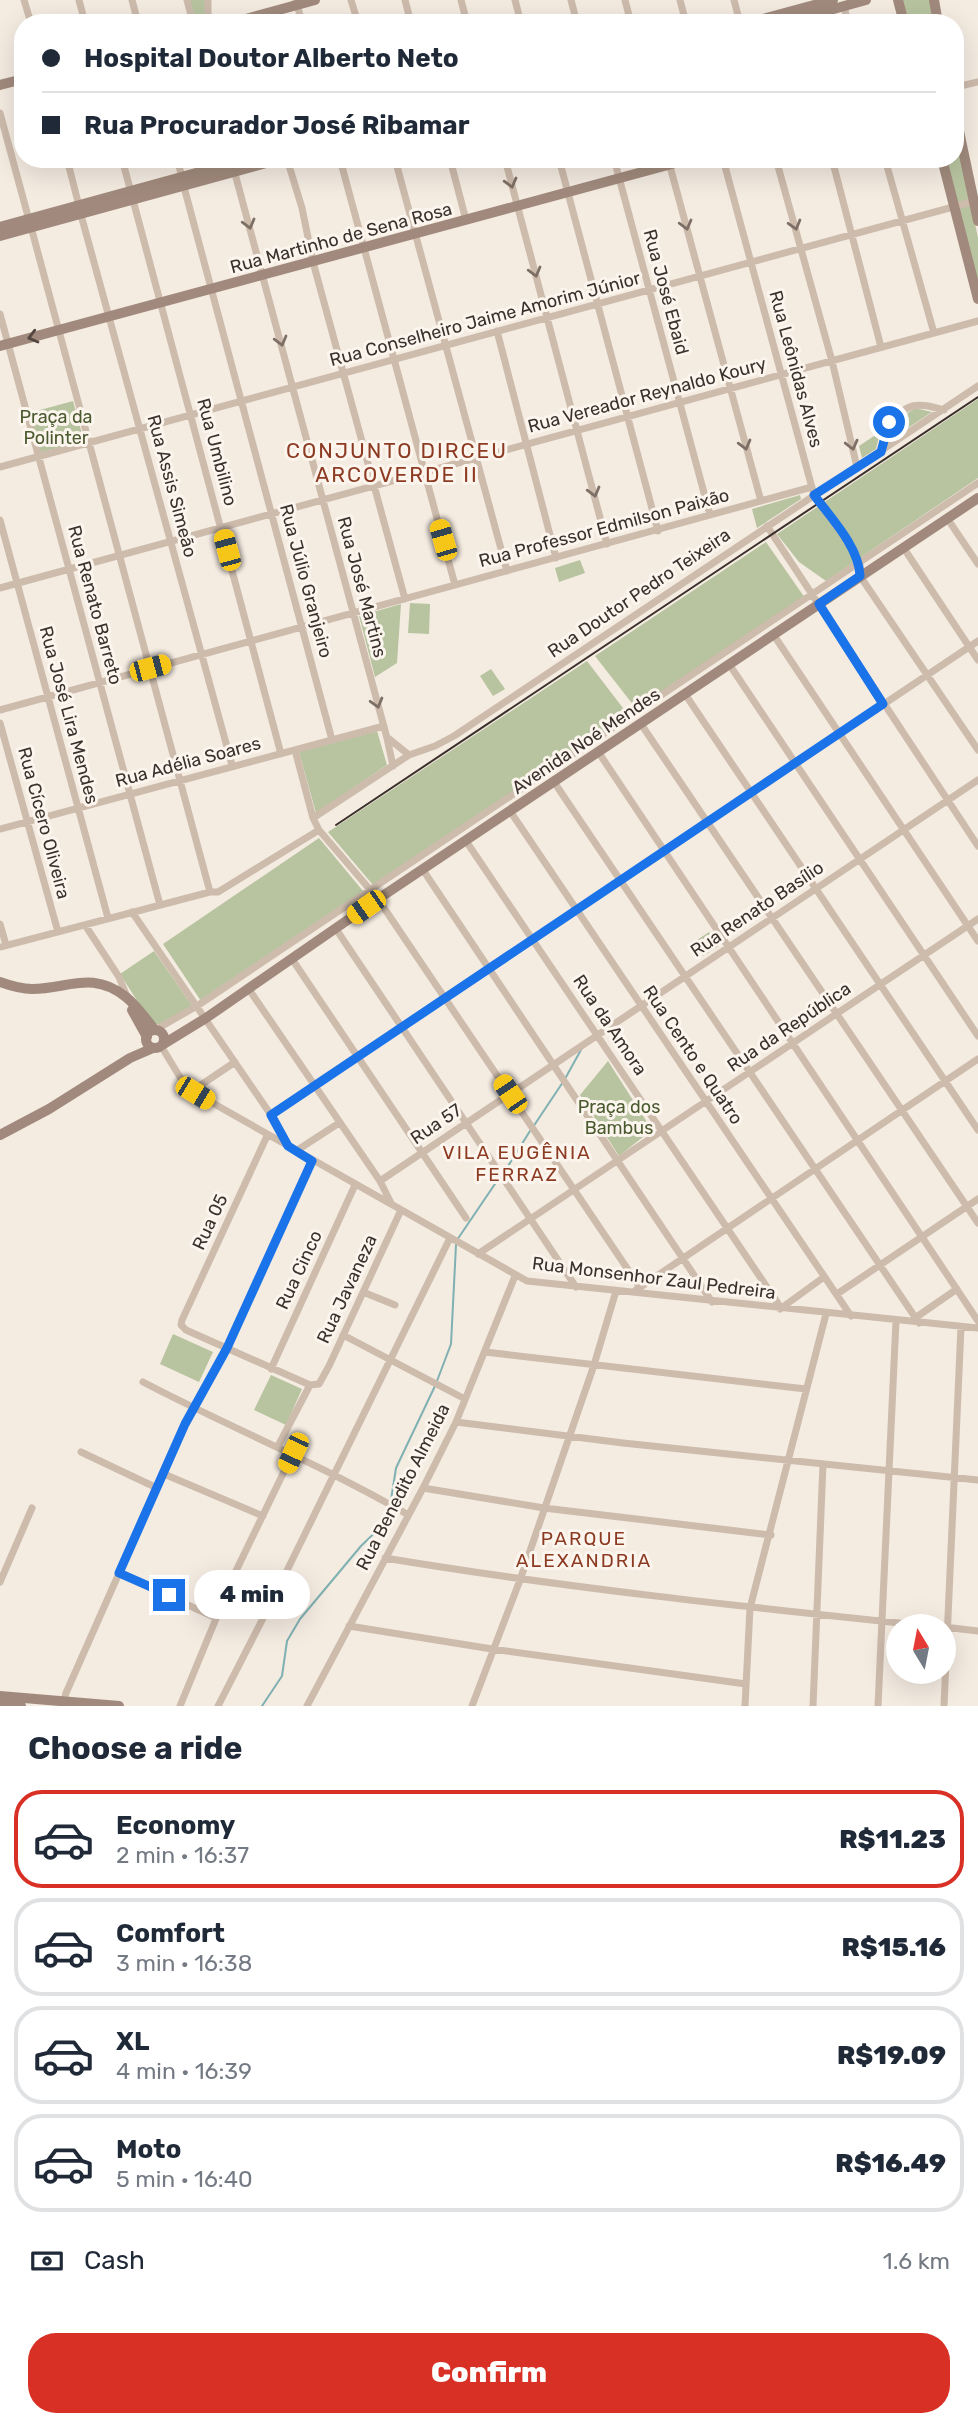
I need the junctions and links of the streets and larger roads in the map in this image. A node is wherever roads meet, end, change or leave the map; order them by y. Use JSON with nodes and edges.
{"nodes":[{"id":1,"x":314,"y":0,"type":"edge"},
{"id":2,"x":833,"y":0,"type":"edge"},
{"id":3,"x":866,"y":0,"type":"edge"},
{"id":4,"x":297,"y":3,"type":"edge"},
{"id":5,"x":844,"y":6,"type":"junction"},
{"id":6,"x":266,"y":14,"type":"edge"},
{"id":7,"x":803,"y":14,"type":"edge"},
{"id":8,"x":811,"y":14,"type":"edge"},
{"id":9,"x":846,"y":14,"type":"edge"},
{"id":10,"x":0,"y":113,"type":"edge"},
{"id":11,"x":964,"y":151,"type":"edge"},
{"id":12,"x":14,"y":164,"type":"edge"},
{"id":13,"x":15,"y":168,"type":"edge"},
{"id":14,"x":69,"y":168,"type":"edge"},
{"id":15,"x":124,"y":168,"type":"edge"},
{"id":16,"x":179,"y":168,"type":"edge"},
{"id":17,"x":223,"y":168,"type":"edge"},
{"id":18,"x":233,"y":168,"type":"edge"},
{"id":19,"x":290,"y":168,"type":"edge"},
{"id":20,"x":342,"y":168,"type":"edge"},
{"id":21,"x":397,"y":168,"type":"edge"},
{"id":22,"x":452,"y":168,"type":"edge"},
{"id":23,"x":507,"y":168,"type":"edge"},
{"id":24,"x":561,"y":168,"type":"edge"},
{"id":25,"x":616,"y":168,"type":"edge"},
{"id":26,"x":650,"y":168,"type":"edge"},
{"id":27,"x":671,"y":168,"type":"edge"},
{"id":28,"x":725,"y":168,"type":"edge"},
{"id":29,"x":779,"y":168,"type":"edge"},
{"id":30,"x":834,"y":168,"type":"edge"},
{"id":31,"x":887,"y":168,"type":"edge"},
{"id":32,"x":944,"y":168,"type":"edge"},
{"id":33,"x":619,"y":178,"type":"junction"},
{"id":34,"x":183,"y":182,"type":"junction"},
{"id":35,"x":568,"y":192,"type":"junction"},
{"id":36,"x":132,"y":196,"type":"junction"},
{"id":37,"x":976,"y":201,"type":"edge"},
{"id":38,"x":517,"y":206,"type":"junction"},
{"id":39,"x":955,"y":207,"type":"junction"},
{"id":40,"x":80,"y":210,"type":"junction"},
{"id":41,"x":466,"y":220,"type":"junction"},
{"id":42,"x":978,"y":221,"type":"edge"},
{"id":43,"x":902,"y":222,"type":"junction"},
{"id":44,"x":30,"y":223,"type":"junction"},
{"id":45,"x":0,"y":227,"type":"edge"},
{"id":46,"x":415,"y":234,"type":"junction"},
{"id":47,"x":852,"y":235,"type":"junction"},
{"id":48,"x":0,"y":236,"type":"edge"},
{"id":49,"x":364,"y":248,"type":"junction"},
{"id":50,"x":802,"y":249,"type":"junction"},
{"id":51,"x":313,"y":262,"type":"junction"},
{"id":52,"x":751,"y":263,"type":"junction"},
{"id":53,"x":263,"y":275,"type":"junction"},
{"id":54,"x":700,"y":276,"type":"junction"},
{"id":55,"x":211,"y":289,"type":"junction"},
{"id":56,"x":649,"y":290,"type":"junction"},
{"id":57,"x":978,"y":299,"type":"edge"},
{"id":58,"x":160,"y":303,"type":"junction"},
{"id":59,"x":598,"y":304,"type":"junction"},
{"id":60,"x":0,"y":314,"type":"edge"},
{"id":61,"x":110,"y":317,"type":"junction"},
{"id":62,"x":547,"y":318,"type":"junction"},
{"id":63,"x":978,"y":321,"type":"edge"},
{"id":64,"x":59,"y":331,"type":"junction"},
{"id":65,"x":497,"y":331,"type":"junction"},
{"id":66,"x":934,"y":333,"type":"junction"},
{"id":67,"x":4,"y":345,"type":"edge"},
{"id":68,"x":446,"y":346,"type":"junction"},
{"id":69,"x":881,"y":347,"type":"junction"},
{"id":70,"x":394,"y":360,"type":"junction"},
{"id":71,"x":832,"y":360,"type":"junction"},
{"id":72,"x":343,"y":374,"type":"junction"},
{"id":73,"x":782,"y":374,"type":"junction"},
{"id":74,"x":978,"y":386,"type":"edge"},
{"id":75,"x":293,"y":387,"type":"junction"},
{"id":76,"x":730,"y":388,"type":"junction"},
{"id":77,"x":242,"y":401,"type":"junction"},
{"id":78,"x":680,"y":402,"type":"junction"},
{"id":79,"x":944,"y":410,"type":"junction"},
{"id":80,"x":191,"y":415,"type":"junction"},
{"id":81,"x":629,"y":416,"type":"junction"},
{"id":82,"x":140,"y":429,"type":"junction"},
{"id":83,"x":578,"y":430,"type":"junction"},
{"id":84,"x":89,"y":443,"type":"junction"},
{"id":85,"x":526,"y":444,"type":"junction"},
{"id":86,"x":881,"y":452,"type":"junction"},
{"id":87,"x":38,"y":456,"type":"junction"},
{"id":88,"x":476,"y":458,"type":"junction"},
{"id":89,"x":0,"y":467,"type":"edge"},
{"id":90,"x":858,"y":467,"type":"junction"},
{"id":91,"x":424,"y":472,"type":"junction"},
{"id":92,"x":978,"y":483,"type":"edge"},
{"id":93,"x":374,"y":485,"type":"junction"},
{"id":94,"x":813,"y":491,"type":"junction"},
{"id":95,"x":978,"y":498,"type":"edge"},
{"id":96,"x":323,"y":499,"type":"junction"},
{"id":97,"x":761,"y":501,"type":"junction"},
{"id":98,"x":272,"y":513,"type":"junction"},
{"id":99,"x":710,"y":515,"type":"junction"},
{"id":100,"x":947,"y":518,"type":"junction"},
{"id":101,"x":0,"y":520,"type":"edge"},
{"id":102,"x":768,"y":526,"type":"junction"},
{"id":103,"x":221,"y":527,"type":"junction"},
{"id":104,"x":658,"y":531,"type":"junction"},
{"id":105,"x":170,"y":541,"type":"junction"},
{"id":106,"x":607,"y":544,"type":"junction"},
{"id":107,"x":903,"y":547,"type":"junction"},
{"id":108,"x":120,"y":555,"type":"junction"},
{"id":109,"x":556,"y":558,"type":"junction"},
{"id":110,"x":860,"y":563,"type":"junction"},
{"id":111,"x":978,"y":564,"type":"edge"},
{"id":112,"x":69,"y":569,"type":"junction"},
{"id":113,"x":507,"y":571,"type":"junction"},
{"id":114,"x":860,"y":576,"type":"junction"},
{"id":115,"x":17,"y":583,"type":"junction"},
{"id":116,"x":455,"y":585,"type":"junction"},
{"id":117,"x":0,"y":588,"type":"edge"},
{"id":118,"x":405,"y":599,"type":"junction"},
{"id":119,"x":816,"y":599,"type":"junction"},
{"id":120,"x":352,"y":613,"type":"junction"},
{"id":121,"x":302,"y":627,"type":"junction"},
{"id":122,"x":773,"y":634,"type":"junction"},
{"id":123,"x":251,"y":641,"type":"junction"},
{"id":124,"x":978,"y":641,"type":"edge"},
{"id":125,"x":969,"y":647,"type":"junction"},
{"id":126,"x":201,"y":654,"type":"junction"},
{"id":127,"x":978,"y":660,"type":"edge"},
{"id":128,"x":729,"y":664,"type":"junction"},
{"id":129,"x":150,"y":668,"type":"junction"},
{"id":130,"x":927,"y":675,"type":"junction"},
{"id":131,"x":100,"y":682,"type":"junction"},
{"id":132,"x":685,"y":694,"type":"junction"},
{"id":133,"x":48,"y":696,"type":"junction"},
{"id":134,"x":883,"y":704,"type":"junction"},
{"id":135,"x":0,"y":710,"type":"edge"},
{"id":136,"x":0,"y":723,"type":"edge"},
{"id":137,"x":641,"y":724,"type":"junction"},
{"id":138,"x":384,"y":726,"type":"junction"},
{"id":139,"x":840,"y":733,"type":"junction"},
{"id":140,"x":387,"y":738,"type":"junction"},
{"id":141,"x":332,"y":740,"type":"junction"},
{"id":142,"x":295,"y":750,"type":"junction"},
{"id":143,"x":978,"y":750,"type":"edge"},
{"id":144,"x":599,"y":752,"type":"junction"},
{"id":145,"x":281,"y":754,"type":"junction"},
{"id":146,"x":409,"y":755,"type":"junction"},
{"id":147,"x":795,"y":763,"type":"junction"},
{"id":148,"x":232,"y":765,"type":"junction"},
{"id":149,"x":393,"y":765,"type":"junction"},
{"id":150,"x":180,"y":779,"type":"junction"},
{"id":151,"x":978,"y":780,"type":"edge"},
{"id":152,"x":554,"y":782,"type":"junction"},
{"id":153,"x":752,"y":792,"type":"junction"},
{"id":154,"x":130,"y":793,"type":"junction"},
{"id":155,"x":948,"y":800,"type":"junction"},
{"id":156,"x":78,"y":807,"type":"junction"},
{"id":157,"x":510,"y":811,"type":"junction"},
{"id":158,"x":313,"y":818,"type":"junction"},
{"id":159,"x":27,"y":821,"type":"junction"},
{"id":160,"x":708,"y":821,"type":"junction"},
{"id":161,"x":0,"y":828,"type":"edge"},
{"id":162,"x":904,"y":829,"type":"junction"},
{"id":163,"x":318,"y":830,"type":"junction"},
{"id":164,"x":466,"y":841,"type":"junction"},
{"id":165,"x":978,"y":846,"type":"edge"},
{"id":166,"x":664,"y":851,"type":"junction"},
{"id":167,"x":860,"y":858,"type":"junction"},
{"id":168,"x":423,"y":870,"type":"junction"},
{"id":169,"x":621,"y":880,"type":"junction"},
{"id":170,"x":370,"y":889,"type":"junction"},
{"id":171,"x":816,"y":889,"type":"junction"},
{"id":172,"x":210,"y":892,"type":"junction"},
{"id":173,"x":378,"y":899,"type":"junction"},
{"id":174,"x":160,"y":905,"type":"junction"},
{"id":175,"x":576,"y":909,"type":"junction"},
{"id":176,"x":132,"y":912,"type":"junction"},
{"id":177,"x":108,"y":918,"type":"junction"},
{"id":178,"x":772,"y":918,"type":"junction"},
{"id":179,"x":978,"y":919,"type":"edge"},
{"id":180,"x":0,"y":924,"type":"edge"},
{"id":181,"x":85,"y":925,"type":"junction"},
{"id":182,"x":968,"y":926,"type":"junction"},
{"id":183,"x":336,"y":929,"type":"junction"},
{"id":184,"x":58,"y":932,"type":"junction"},
{"id":185,"x":532,"y":939,"type":"junction"},
{"id":186,"x":978,"y":941,"type":"edge"},
{"id":187,"x":3,"y":946,"type":"edge"},
{"id":188,"x":729,"y":947,"type":"junction"},
{"id":189,"x":924,"y":956,"type":"junction"},
{"id":190,"x":292,"y":959,"type":"junction"},
{"id":191,"x":488,"y":968,"type":"junction"},
{"id":192,"x":685,"y":976,"type":"junction"},
{"id":193,"x":0,"y":982,"type":"edge"},
{"id":194,"x":881,"y":985,"type":"junction"},
{"id":195,"x":248,"y":988,"type":"junction"},
{"id":196,"x":445,"y":998,"type":"junction"},
{"id":197,"x":126,"y":999,"type":"junction"},
{"id":198,"x":640,"y":1006,"type":"junction"},
{"id":199,"x":205,"y":1013,"type":"junction"},
{"id":200,"x":837,"y":1013,"type":"junction"},
{"id":201,"x":401,"y":1026,"type":"junction"},
{"id":202,"x":152,"y":1035,"type":"junction"},
{"id":203,"x":598,"y":1036,"type":"junction"},
{"id":204,"x":978,"y":1036,"type":"edge"},
{"id":205,"x":793,"y":1044,"type":"junction"},
{"id":206,"x":158,"y":1047,"type":"junction"},
{"id":207,"x":357,"y":1055,"type":"junction"},
{"id":208,"x":978,"y":1059,"type":"edge"},
{"id":209,"x":235,"y":1062,"type":"junction"},
{"id":210,"x":554,"y":1065,"type":"junction"},
{"id":211,"x":106,"y":1071,"type":"junction"},
{"id":212,"x":749,"y":1072,"type":"junction"},
{"id":213,"x":945,"y":1081,"type":"junction"},
{"id":214,"x":314,"y":1085,"type":"junction"},
{"id":215,"x":192,"y":1091,"type":"junction"},
{"id":216,"x":510,"y":1094,"type":"junction"},
{"id":217,"x":706,"y":1102,"type":"junction"},
{"id":218,"x":902,"y":1110,"type":"junction"},
{"id":219,"x":271,"y":1115,"type":"junction"},
{"id":220,"x":339,"y":1123,"type":"junction"},
{"id":221,"x":466,"y":1123,"type":"junction"},
{"id":222,"x":978,"y":1130,"type":"edge"},
{"id":223,"x":662,"y":1131,"type":"junction"},
{"id":224,"x":0,"y":1135,"type":"edge"},
{"id":225,"x":267,"y":1136,"type":"junction"},
{"id":226,"x":858,"y":1140,"type":"junction"},
{"id":227,"x":288,"y":1146,"type":"junction"},
{"id":228,"x":296,"y":1151,"type":"junction"},
{"id":229,"x":421,"y":1153,"type":"junction"},
{"id":230,"x":618,"y":1160,"type":"junction"},
{"id":231,"x":312,"y":1161,"type":"junction"},
{"id":232,"x":814,"y":1169,"type":"junction"},
{"id":233,"x":380,"y":1181,"type":"junction"},
{"id":234,"x":355,"y":1185,"type":"junction"},
{"id":235,"x":574,"y":1190,"type":"junction"},
{"id":236,"x":770,"y":1198,"type":"junction"},
{"id":237,"x":978,"y":1199,"type":"edge"},
{"id":238,"x":391,"y":1204,"type":"junction"},
{"id":239,"x":967,"y":1206,"type":"junction"},
{"id":240,"x":401,"y":1210,"type":"junction"},
{"id":241,"x":466,"y":1218,"type":"dead end"},
{"id":242,"x":530,"y":1220,"type":"junction"},
{"id":243,"x":978,"y":1223,"type":"edge"},
{"id":244,"x":726,"y":1228,"type":"junction"},
{"id":245,"x":923,"y":1236,"type":"junction"},
{"id":246,"x":454,"y":1241,"type":"junction"},
{"id":247,"x":478,"y":1254,"type":"junction"},
{"id":248,"x":683,"y":1257,"type":"junction"},
{"id":249,"x":879,"y":1266,"type":"junction"},
{"id":250,"x":515,"y":1276,"type":"junction"},
{"id":251,"x":824,"y":1277,"type":"junction"},
{"id":252,"x":639,"y":1286,"type":"junction"},
{"id":253,"x":576,"y":1287,"type":"junction"},
{"id":254,"x":957,"y":1289,"type":"junction"},
{"id":255,"x":363,"y":1292,"type":"junction"},
{"id":256,"x":616,"y":1292,"type":"junction"},
{"id":257,"x":633,"y":1294,"type":"junction"},
{"id":258,"x":837,"y":1294,"type":"junction"},
{"id":259,"x":712,"y":1302,"type":"junction"},
{"id":260,"x":395,"y":1305,"type":"dead end"},
{"id":261,"x":781,"y":1308,"type":"junction"},
{"id":262,"x":826,"y":1314,"type":"junction"},
{"id":263,"x":851,"y":1317,"type":"junction"},
{"id":264,"x":917,"y":1320,"type":"junction"},
{"id":265,"x":896,"y":1321,"type":"junction"},
{"id":266,"x":978,"y":1321,"type":"edge"},
{"id":267,"x":961,"y":1327,"type":"junction"},
{"id":268,"x":978,"y":1328,"type":"edge"},
{"id":269,"x":343,"y":1335,"type":"junction"},
{"id":270,"x":227,"y":1348,"type":"junction"},
{"id":271,"x":485,"y":1352,"type":"junction"},
{"id":272,"x":390,"y":1360,"type":"junction"},
{"id":273,"x":594,"y":1365,"type":"junction"},
{"id":274,"x":271,"y":1369,"type":"junction"},
{"id":275,"x":143,"y":1382,"type":"dead end"},
{"id":276,"x":310,"y":1385,"type":"junction"},
{"id":277,"x":806,"y":1389,"type":"junction"},
{"id":278,"x":464,"y":1399,"type":"junction"},
{"id":279,"x":194,"y":1409,"type":"junction"},
{"id":280,"x":456,"y":1422,"type":"junction"},
{"id":281,"x":568,"y":1437,"type":"junction"},
{"id":282,"x":278,"y":1446,"type":"junction"},
{"id":283,"x":81,"y":1452,"type":"dead end"},
{"id":284,"x":293,"y":1453,"type":"junction"},
{"id":285,"x":789,"y":1460,"type":"junction"},
{"id":286,"x":823,"y":1464,"type":"junction"},
{"id":287,"x":890,"y":1471,"type":"junction"},
{"id":288,"x":164,"y":1474,"type":"junction"},
{"id":289,"x":334,"y":1475,"type":"junction"},
{"id":290,"x":954,"y":1478,"type":"junction"},
{"id":291,"x":978,"y":1480,"type":"edge"},
{"id":292,"x":157,"y":1488,"type":"junction"},
{"id":293,"x":423,"y":1488,"type":"junction"},
{"id":294,"x":32,"y":1508,"type":"dead end"},
{"id":295,"x":544,"y":1508,"type":"junction"},
{"id":296,"x":405,"y":1513,"type":"dead end"},
{"id":297,"x":263,"y":1517,"type":"junction"},
{"id":298,"x":771,"y":1535,"type":"junction"},
{"id":299,"x":385,"y":1558,"type":"junction"},
{"id":300,"x":119,"y":1573,"type":"junction"},
{"id":301,"x":234,"y":1575,"type":"junction"},
{"id":302,"x":520,"y":1580,"type":"junction"},
{"id":303,"x":0,"y":1581,"type":"edge"},
{"id":304,"x":275,"y":1595,"type":"junction"},
{"id":305,"x":750,"y":1608,"type":"junction"},
{"id":306,"x":947,"y":1614,"type":"edge"},
{"id":307,"x":817,"y":1615,"type":"junction"},
{"id":308,"x":216,"y":1618,"type":"junction"},
{"id":309,"x":882,"y":1621,"type":"junction"},
{"id":310,"x":886,"y":1621,"type":"edge"},
{"id":311,"x":349,"y":1626,"type":"junction"},
{"id":312,"x":956,"y":1629,"type":"edge"},
{"id":313,"x":978,"y":1631,"type":"edge"},
{"id":314,"x":492,"y":1649,"type":"junction"},
{"id":315,"x":746,"y":1684,"type":"junction"},
{"id":316,"x":945,"y":1684,"type":"edge"},
{"id":317,"x":0,"y":1699,"type":"edge"},
{"id":318,"x":63,"y":1704,"type":"edge"},
{"id":319,"x":20,"y":1706,"type":"edge"},
{"id":320,"x":119,"y":1706,"type":"edge"},
{"id":321,"x":180,"y":1706,"type":"edge"},
{"id":322,"x":218,"y":1706,"type":"edge"},
{"id":323,"x":307,"y":1706,"type":"edge"},
{"id":324,"x":472,"y":1706,"type":"edge"},
{"id":325,"x":745,"y":1706,"type":"edge"},
{"id":326,"x":813,"y":1706,"type":"edge"},
{"id":327,"x":878,"y":1706,"type":"edge"},
{"id":328,"x":944,"y":1706,"type":"edge"}],
"edges":[{"from":1,"to":4,"type":"street"},
{"from":2,"to":7,"type":"street"},
{"from":3,"to":5,"type":"street"},
{"from":4,"to":6,"type":"street"},
{"from":5,"to":8,"type":"street"},
{"from":5,"to":9,"type":"street"},
{"from":10,"to":12,"type":"street"},
{"from":11,"to":37,"type":"street"},
{"from":13,"to":44,"type":"street"},
{"from":14,"to":40,"type":"street","name":"Rua Assis Simeão"},
{"from":15,"to":36,"type":"street","name":"Rua Umbilino"},
{"from":16,"to":34,"type":"street","name":"Rua Júlio Granjeiro"},
{"from":17,"to":34,"type":"street"},
{"from":18,"to":53,"type":"street","name":"Rua José Martins","one_way":true},
{"from":19,"to":51,"type":"street"},
{"from":20,"to":49,"type":"street"},
{"from":21,"to":46,"type":"street"},
{"from":22,"to":41,"type":"street"},
{"from":23,"to":38,"type":"street","one_way":true},
{"from":24,"to":35,"type":"street"},
{"from":25,"to":33,"type":"street","name":"Rua José Ebaid"},
{"from":26,"to":33,"type":"street","name":"Rua Martinho de Sena Rosa"},
{"from":27,"to":54,"type":"street","one_way":true},
{"from":28,"to":52,"type":"street","name":"Rua Leônidas Alves"},
{"from":29,"to":50,"type":"street","one_way":true},
{"from":30,"to":47,"type":"street"},
{"from":31,"to":43,"type":"street"},
{"from":32,"to":39,"type":"street"},
{"from":33,"to":35,"type":"street","name":"Rua Martinho de Sena Rosa"},
{"from":33,"to":56,"type":"street","name":"Rua José Ebaid"},
{"from":34,"to":36,"type":"street"},
{"from":34,"to":55,"type":"street","name":"Rua Júlio Granjeiro"},
{"from":35,"to":38,"type":"street","name":"Rua Martinho de Sena Rosa"},
{"from":35,"to":59,"type":"street"},
{"from":36,"to":40,"type":"street"},
{"from":36,"to":58,"type":"street","name":"Rua Umbilino"},
{"from":37,"to":39,"type":"street","name":"Rua Conselheiro Jaime Amorim Júnior"},
{"from":37,"to":42,"type":"street"},
{"from":38,"to":41,"type":"street","name":"Rua Martinho de Sena Rosa"},
{"from":38,"to":62,"type":"street","one_way":true},
{"from":39,"to":43,"type":"street","name":"Rua Conselheiro Jaime Amorim Júnior"},
{"from":39,"to":57,"type":"street"},
{"from":40,"to":44,"type":"street"},
{"from":40,"to":61,"type":"street","name":"Rua Assis Simeão"},
{"from":41,"to":46,"type":"street","name":"Rua Martinho de Sena Rosa"},
{"from":43,"to":47,"type":"street","name":"Rua Conselheiro Jaime Amorim Júnior"},
{"from":43,"to":66,"type":"street"},
{"from":44,"to":45,"type":"street"},
{"from":44,"to":48,"type":"street"},
{"from":44,"to":64,"type":"street"},
{"from":46,"to":49,"type":"street","name":"Rua Martinho de Sena Rosa"},
{"from":46,"to":68,"type":"street"},
{"from":47,"to":50,"type":"street","name":"Rua Conselheiro Jaime Amorim Júnior"},
{"from":47,"to":69,"type":"street"},
{"from":49,"to":51,"type":"street","name":"Rua Martinho de Sena Rosa"},
{"from":49,"to":70,"type":"street"},
{"from":50,"to":52,"type":"street","name":"Rua Conselheiro Jaime Amorim Júnior"},
{"from":50,"to":71,"type":"street"},
{"from":51,"to":53,"type":"street","name":"Rua Martinho de Sena Rosa"},
{"from":51,"to":72,"type":"street"},
{"from":52,"to":54,"type":"street","name":"Rua Conselheiro Jaime Amorim Júnior"},
{"from":52,"to":73,"type":"street","name":"Rua Leônidas Alves"},
{"from":53,"to":55,"type":"street","name":"Rua Martinho de Sena Rosa"},
{"from":53,"to":75,"type":"street","name":"Rua José Martins","one_way":true},
{"from":54,"to":56,"type":"street","name":"Rua Conselheiro Jaime Amorim Júnior"},
{"from":54,"to":76,"type":"street"},
{"from":55,"to":58,"type":"street","name":"Rua Martinho de Sena Rosa"},
{"from":55,"to":77,"type":"street","name":"Rua Júlio Granjeiro"},
{"from":56,"to":59,"type":"street","name":"Rua Conselheiro Jaime Amorim Júnior"},
{"from":56,"to":78,"type":"street","name":"Rua José Ebaid"},
{"from":58,"to":61,"type":"street","name":"Rua Martinho de Sena Rosa"},
{"from":58,"to":80,"type":"street","name":"Rua Umbilino"},
{"from":59,"to":62,"type":"street","name":"Rua Conselheiro Jaime Amorim Júnior"},
{"from":59,"to":81,"type":"street"},
{"from":60,"to":67,"type":"street","name":"Rua Renato Barreto"},
{"from":61,"to":64,"type":"street","name":"Rua Martinho de Sena Rosa"},
{"from":61,"to":82,"type":"street","name":"Rua Assis Simeão"},
{"from":62,"to":65,"type":"street","name":"Rua Conselheiro Jaime Amorim Júnior"},
{"from":62,"to":83,"type":"street"},
{"from":63,"to":66,"type":"street","name":"Rua Vereador Reynaldo Koury"},
{"from":64,"to":67,"type":"street","name":"Rua Martinho de Sena Rosa","one_way":true},
{"from":64,"to":84,"type":"street"},
{"from":65,"to":68,"type":"street","name":"Rua Conselheiro Jaime Amorim Júnior"},
{"from":65,"to":85,"type":"street"},
{"from":66,"to":69,"type":"street","name":"Rua Vereador Reynaldo Koury"},
{"from":67,"to":87,"type":"street","name":"Rua Renato Barreto"},
{"from":68,"to":70,"type":"street","name":"Rua Conselheiro Jaime Amorim Júnior"},
{"from":68,"to":88,"type":"street"},
{"from":69,"to":71,"type":"street","name":"Rua Vereador Reynaldo Koury"},
{"from":70,"to":72,"type":"street","name":"Rua Conselheiro Jaime Amorim Júnior"},
{"from":70,"to":91,"type":"street"},
{"from":71,"to":73,"type":"street","name":"Rua Vereador Reynaldo Koury"},
{"from":71,"to":90,"type":"street","one_way":true},
{"from":72,"to":75,"type":"street","name":"Rua Conselheiro Jaime Amorim Júnior"},
{"from":72,"to":93,"type":"street"},
{"from":73,"to":76,"type":"street","name":"Rua Vereador Reynaldo Koury"},
{"from":73,"to":94,"type":"street","name":"Rua Leônidas Alves"},
{"from":74,"to":79,"type":"street","name":"Rua Doutor Pedro Teixeira"},
{"from":75,"to":77,"type":"street","name":"Rua Conselheiro Jaime Amorim Júnior"},
{"from":75,"to":96,"type":"street","name":"Rua José Martins"},
{"from":76,"to":78,"type":"street","name":"Rua Vereador Reynaldo Koury"},
{"from":76,"to":97,"type":"street","one_way":true},
{"from":77,"to":80,"type":"street","name":"Rua Conselheiro Jaime Amorim Júnior"},
{"from":77,"to":98,"type":"street","name":"Rua Júlio Granjeiro"},
{"from":78,"to":81,"type":"street","name":"Rua Vereador Reynaldo Koury"},
{"from":78,"to":99,"type":"street","name":"Rua José Ebaid"},
{"from":79,"to":86,"type":"street","name":"Rua Doutor Pedro Teixeira"},
{"from":79,"to":86,"type":"street"},
{"from":80,"to":82,"type":"street","name":"Rua Conselheiro Jaime Amorim Júnior"},
{"from":80,"to":103,"type":"street","name":"Rua Umbilino"},
{"from":81,"to":83,"type":"street","name":"Rua Vereador Reynaldo Koury"},
{"from":81,"to":104,"type":"street"},
{"from":82,"to":84,"type":"street","name":"Rua Conselheiro Jaime Amorim Júnior"},
{"from":82,"to":105,"type":"street","name":"Rua Assis Simeão"},
{"from":83,"to":85,"type":"street","name":"Rua Vereador Reynaldo Koury"},
{"from":83,"to":106,"type":"street","one_way":true},
{"from":84,"to":87,"type":"street","name":"Rua Conselheiro Jaime Amorim Júnior"},
{"from":84,"to":108,"type":"street"},
{"from":85,"to":88,"type":"street","name":"Rua Vereador Reynaldo Koury"},
{"from":85,"to":109,"type":"street"},
{"from":86,"to":90,"type":"street","name":"Rua Doutor Pedro Teixeira"},
{"from":87,"to":89,"type":"street","name":"Rua Conselheiro Jaime Amorim Júnior"},
{"from":87,"to":112,"type":"street","name":"Rua Renato Barreto"},
{"from":88,"to":91,"type":"street","name":"Rua Vereador Reynaldo Koury"},
{"from":88,"to":113,"type":"street"},
{"from":90,"to":94,"type":"street","name":"Rua Doutor Pedro Teixeira"},
{"from":91,"to":93,"type":"street","name":"Rua Vereador Reynaldo Koury"},
{"from":91,"to":116,"type":"street"},
{"from":92,"to":110,"type":"street"},
{"from":93,"to":96,"type":"street","name":"Rua Vereador Reynaldo Koury"},
{"from":93,"to":118,"type":"street"},
{"from":94,"to":97,"type":"street","name":"Rua Professor Edmilson Paixão"},
{"from":94,"to":102,"type":"street","name":"Rua Doutor Pedro Teixeira"},
{"from":94,"to":110,"type":"street","name":"Rua Leônidas Alves"},
{"from":95,"to":100,"type":"street","name":"Avenida Noé Mendes"},
{"from":96,"to":98,"type":"street","name":"Rua Vereador Reynaldo Koury"},
{"from":96,"to":120,"type":"street","name":"Rua José Martins"},
{"from":97,"to":99,"type":"street","name":"Rua Professor Edmilson Paixão"},
{"from":98,"to":103,"type":"street","name":"Rua Vereador Reynaldo Koury"},
{"from":98,"to":121,"type":"street","name":"Rua Júlio Granjeiro"},
{"from":99,"to":104,"type":"street","name":"Rua Professor Edmilson Paixão"},
{"from":100,"to":107,"type":"street","name":"Avenida Noé Mendes"},
{"from":100,"to":111,"type":"street"},
{"from":101,"to":115,"type":"street","name":"Rua José Lira Mendes"},
{"from":102,"to":119,"type":"street"},
{"from":102,"to":146,"type":"street","name":"Rua Doutor Pedro Teixeira"},
{"from":103,"to":105,"type":"street","name":"Rua Vereador Reynaldo Koury"},
{"from":103,"to":123,"type":"street","name":"Rua Umbilino"},
{"from":104,"to":106,"type":"street","name":"Rua Professor Edmilson Paixão"},
{"from":105,"to":108,"type":"street","name":"Rua Vereador Reynaldo Koury"},
{"from":105,"to":126,"type":"street","name":"Rua Assis Simeão"},
{"from":106,"to":109,"type":"street","name":"Rua Professor Edmilson Paixão"},
{"from":107,"to":114,"type":"street","name":"Avenida Noé Mendes"},
{"from":107,"to":125,"type":"street"},
{"from":108,"to":112,"type":"street","name":"Rua Vereador Reynaldo Koury"},
{"from":108,"to":129,"type":"street"},
{"from":109,"to":113,"type":"street","name":"Rua Professor Edmilson Paixão"},
{"from":110,"to":114,"type":"street"},
{"from":110,"to":119,"type":"street"},
{"from":112,"to":115,"type":"street","name":"Rua Vereador Reynaldo Koury"},
{"from":112,"to":131,"type":"street","name":"Rua Renato Barreto"},
{"from":113,"to":116,"type":"street","name":"Rua Professor Edmilson Paixão"},
{"from":114,"to":119,"type":"street","name":"Avenida Noé Mendes"},
{"from":114,"to":130,"type":"street"},
{"from":115,"to":117,"type":"street","name":"Rua Vereador Reynaldo Koury"},
{"from":115,"to":133,"type":"street","name":"Rua José Lira Mendes"},
{"from":116,"to":118,"type":"street","name":"Rua Professor Edmilson Paixão"},
{"from":118,"to":120,"type":"street","name":"Rua Professor Edmilson Paixão"},
{"from":119,"to":122,"type":"street","name":"Avenida Noé Mendes"},
{"from":119,"to":134,"type":"street"},
{"from":119,"to":170,"type":"street"},
{"from":120,"to":121,"type":"street","name":"Rua Professor Edmilson Paixão"},
{"from":120,"to":138,"type":"street","name":"Rua José Martins","one_way":true},
{"from":121,"to":123,"type":"street","name":"Rua Professor Edmilson Paixão"},
{"from":121,"to":141,"type":"street","name":"Rua Júlio Granjeiro"},
{"from":122,"to":128,"type":"street","name":"Avenida Noé Mendes"},
{"from":122,"to":139,"type":"street"},
{"from":123,"to":126,"type":"street","name":"Rua Professor Edmilson Paixão"},
{"from":123,"to":145,"type":"street","name":"Rua Umbilino"},
{"from":124,"to":125,"type":"street"},
{"from":125,"to":127,"type":"street"},
{"from":125,"to":130,"type":"street"},
{"from":126,"to":129,"type":"street","name":"Rua Professor Edmilson Paixão"},
{"from":126,"to":148,"type":"street","name":"Rua Assis Simeão"},
{"from":128,"to":132,"type":"street","name":"Avenida Noé Mendes"},
{"from":128,"to":147,"type":"street"},
{"from":129,"to":131,"type":"street","name":"Rua Professor Edmilson Paixão"},
{"from":129,"to":150,"type":"street"},
{"from":130,"to":134,"type":"street"},
{"from":130,"to":143,"type":"street"},
{"from":131,"to":133,"type":"street","name":"Rua Professor Edmilson Paixão"},
{"from":131,"to":154,"type":"street","name":"Rua Renato Barreto"},
{"from":132,"to":137,"type":"street","name":"Avenida Noé Mendes"},
{"from":132,"to":153,"type":"street"},
{"from":133,"to":135,"type":"street","name":"Rua Professor Edmilson Paixão"},
{"from":133,"to":156,"type":"street","name":"Rua José Lira Mendes"},
{"from":134,"to":139,"type":"street"},
{"from":134,"to":155,"type":"street"},
{"from":136,"to":159,"type":"street","name":"Rua Cícero Oliveira"},
{"from":137,"to":144,"type":"street","name":"Avenida Noé Mendes"},
{"from":137,"to":160,"type":"street"},
{"from":138,"to":140,"type":"street","name":"Rua José Martins"},
{"from":138,"to":141,"type":"street","name":"Rua Adélia Soares"},
{"from":139,"to":147,"type":"street"},
{"from":139,"to":162,"type":"street"},
{"from":140,"to":146,"type":"street"},
{"from":140,"to":149,"type":"street","name":"Rua José Martins"},
{"from":141,"to":142,"type":"street","name":"Rua Adélia Soares"},
{"from":142,"to":145,"type":"street","name":"Rua Adélia Soares"},
{"from":142,"to":158,"type":"street"},
{"from":144,"to":152,"type":"street","name":"Avenida Noé Mendes"},
{"from":144,"to":166,"type":"street"},
{"from":145,"to":148,"type":"street","name":"Rua Adélia Soares"},
{"from":146,"to":149,"type":"street","name":"Rua Doutor Pedro Teixeira"},
{"from":147,"to":153,"type":"street"},
{"from":147,"to":167,"type":"street"},
{"from":148,"to":150,"type":"street","name":"Rua Adélia Soares"},
{"from":149,"to":158,"type":"street","name":"Rua Doutor Pedro Teixeira"},
{"from":150,"to":154,"type":"street","name":"Rua Adélia Soares"},
{"from":150,"to":172,"type":"street"},
{"from":151,"to":155,"type":"street","name":"Rua Renato Basílio"},
{"from":152,"to":157,"type":"street","name":"Avenida Noé Mendes"},
{"from":152,"to":169,"type":"street"},
{"from":153,"to":160,"type":"street"},
{"from":153,"to":171,"type":"street"},
{"from":154,"to":156,"type":"street","name":"Rua Adélia Soares"},
{"from":154,"to":174,"type":"street","name":"Rua Renato Barreto"},
{"from":155,"to":162,"type":"street","name":"Rua Renato Basílio"},
{"from":155,"to":165,"type":"street"},
{"from":156,"to":159,"type":"street","name":"Rua Adélia Soares"},
{"from":156,"to":177,"type":"street","name":"Rua José Lira Mendes"},
{"from":157,"to":164,"type":"street","name":"Avenida Noé Mendes"},
{"from":157,"to":175,"type":"street","name":"Rua Cento e Quatro"},
{"from":158,"to":163,"type":"street"},
{"from":159,"to":161,"type":"street","name":"Rua Adélia Soares"},
{"from":159,"to":184,"type":"street","name":"Rua Cícero Oliveira"},
{"from":160,"to":166,"type":"street"},
{"from":160,"to":178,"type":"street"},
{"from":162,"to":167,"type":"street","name":"Rua Renato Basílio"},
{"from":162,"to":182,"type":"street"},
{"from":163,"to":170,"type":"street"},
{"from":163,"to":172,"type":"street"},
{"from":164,"to":168,"type":"street","name":"Avenida Noé Mendes"},
{"from":164,"to":185,"type":"street","name":"Rua da Amora"},
{"from":166,"to":169,"type":"street"},
{"from":166,"to":188,"type":"street"},
{"from":167,"to":171,"type":"street","name":"Rua Renato Basílio"},
{"from":167,"to":189,"type":"street"},
{"from":168,"to":173,"type":"street","name":"Avenida Noé Mendes"},
{"from":168,"to":191,"type":"street"},
{"from":169,"to":175,"type":"street"},
{"from":169,"to":192,"type":"street"},
{"from":170,"to":173,"type":"street"},
{"from":170,"to":199,"type":"street"},
{"from":171,"to":178,"type":"street","name":"Rua Renato Basílio"},
{"from":171,"to":194,"type":"street"},
{"from":172,"to":174,"type":"street"},
{"from":173,"to":183,"type":"street","name":"Avenida Noé Mendes"},
{"from":173,"to":196,"type":"street"},
{"from":174,"to":176,"type":"street"},
{"from":175,"to":185,"type":"street"},
{"from":175,"to":198,"type":"street","name":"Rua Cento e Quatro"},
{"from":176,"to":177,"type":"street"},
{"from":176,"to":199,"type":"street"},
{"from":177,"to":181,"type":"street"},
{"from":178,"to":188,"type":"street","name":"Rua Renato Basílio"},
{"from":178,"to":200,"type":"street"},
{"from":179,"to":182,"type":"street","name":"Rua da República"},
{"from":180,"to":187,"type":"street"},
{"from":181,"to":184,"type":"street"},
{"from":181,"to":197,"type":"street"},
{"from":182,"to":186,"type":"street"},
{"from":182,"to":189,"type":"street","name":"Rua da República"},
{"from":183,"to":190,"type":"street","name":"Avenida Noé Mendes"},
{"from":183,"to":201,"type":"street"},
{"from":184,"to":187,"type":"street"},
{"from":185,"to":191,"type":"street"},
{"from":185,"to":203,"type":"street","name":"Rua da Amora"},
{"from":188,"to":192,"type":"street","name":"Rua Renato Basílio"},
{"from":188,"to":205,"type":"street"},
{"from":189,"to":194,"type":"street","name":"Rua da República"},
{"from":189,"to":204,"type":"street"},
{"from":190,"to":195,"type":"street","name":"Avenida Noé Mendes"},
{"from":190,"to":207,"type":"street"},
{"from":191,"to":196,"type":"street"},
{"from":191,"to":210,"type":"street"},
{"from":192,"to":198,"type":"street","name":"Rua Renato Basílio"},
{"from":192,"to":212,"type":"street"},
{"from":193,"to":197,"type":"street"},
{"from":194,"to":200,"type":"street","name":"Rua da República"},
{"from":194,"to":213,"type":"street"},
{"from":195,"to":199,"type":"street","name":"Avenida Noé Mendes"},
{"from":195,"to":214,"type":"street"},
{"from":196,"to":201,"type":"street"},
{"from":196,"to":216,"type":"street"},
{"from":197,"to":202,"type":"street"},
{"from":198,"to":203,"type":"street","name":"Rua Renato Basílio"},
{"from":198,"to":217,"type":"street","name":"Rua Cento e Quatro"},
{"from":199,"to":202,"type":"street","name":"Avenida Noé Mendes"},
{"from":199,"to":206,"type":"street","name":"Avenida Noé Mendes"},
{"from":199,"to":209,"type":"street"},
{"from":200,"to":205,"type":"street","name":"Rua da República"},
{"from":200,"to":218,"type":"street"},
{"from":201,"to":207,"type":"street"},
{"from":201,"to":221,"type":"street"},
{"from":202,"to":206,"type":"street"},
{"from":202,"to":206,"type":"street"},
{"from":202,"to":211,"type":"street","name":"Avenida Noé Mendes"},
{"from":203,"to":210,"type":"street","name":"Rua Renato Basílio"},
{"from":203,"to":223,"type":"street","name":"Rua da Amora"},
{"from":205,"to":212,"type":"street","name":"Rua da República"},
{"from":205,"to":226,"type":"street"},
{"from":206,"to":211,"type":"street","name":"Avenida Noé Mendes"},
{"from":206,"to":215,"type":"street","name":"Rua Monsenhor Zaul Pedreira"},
{"from":207,"to":214,"type":"street"},
{"from":207,"to":229,"type":"street"},
{"from":208,"to":213,"type":"street"},
{"from":209,"to":215,"type":"street"},
{"from":209,"to":219,"type":"street"},
{"from":210,"to":216,"type":"street","name":"Rua 57"},
{"from":210,"to":230,"type":"street"},
{"from":211,"to":224,"type":"street","name":"Avenida Noé Mendes"},
{"from":212,"to":217,"type":"street","name":"Rua da República"},
{"from":212,"to":232,"type":"street"},
{"from":213,"to":218,"type":"street"},
{"from":213,"to":222,"type":"street"},
{"from":214,"to":219,"type":"street"},
{"from":214,"to":220,"type":"street"},
{"from":215,"to":225,"type":"street","name":"Rua Monsenhor Zaul Pedreira"},
{"from":216,"to":221,"type":"street","name":"Rua 57"},
{"from":216,"to":235,"type":"street"},
{"from":217,"to":223,"type":"street","name":"Rua da República"},
{"from":217,"to":236,"type":"street","name":"Rua Cento e Quatro"},
{"from":218,"to":226,"type":"street"},
{"from":218,"to":239,"type":"street"},
{"from":219,"to":227,"type":"street"},
{"from":220,"to":228,"type":"street"},
{"from":220,"to":233,"type":"street"},
{"from":221,"to":229,"type":"street","name":"Rua 57"},
{"from":221,"to":242,"type":"street"},
{"from":223,"to":230,"type":"street","name":"Rua da República"},
{"from":223,"to":244,"type":"street","name":"Rua da Amora"},
{"from":225,"to":227,"type":"street","name":"Rua Monsenhor Zaul Pedreira"},
{"from":225,"to":270,"type":"street","name":"Rua 05"},
{"from":226,"to":232,"type":"street"},
{"from":226,"to":245,"type":"street"},
{"from":227,"to":228,"type":"street","name":"Rua Monsenhor Zaul Pedreira"},
{"from":228,"to":231,"type":"street","name":"Rua Monsenhor Zaul Pedreira"},
{"from":229,"to":233,"type":"street","name":"Rua 57"},
{"from":229,"to":241,"type":"street"},
{"from":230,"to":235,"type":"street","name":"Rua da República"},
{"from":230,"to":248,"type":"street"},
{"from":231,"to":234,"type":"street","name":"Rua Monsenhor Zaul Pedreira"},
{"from":231,"to":270,"type":"street"},
{"from":232,"to":236,"type":"street"},
{"from":232,"to":249,"type":"street"},
{"from":233,"to":238,"type":"street"},
{"from":234,"to":238,"type":"street","name":"Rua Monsenhor Zaul Pedreira"},
{"from":234,"to":274,"type":"street","name":"Rua Cinco"},
{"from":235,"to":242,"type":"street","name":"Rua da República"},
{"from":235,"to":252,"type":"street"},
{"from":236,"to":244,"type":"street"},
{"from":236,"to":251,"type":"street","name":"Rua Cento e Quatro"},
{"from":237,"to":239,"type":"street"},
{"from":238,"to":240,"type":"street","name":"Rua Monsenhor Zaul Pedreira"},
{"from":239,"to":243,"type":"street"},
{"from":239,"to":245,"type":"street"},
{"from":240,"to":246,"type":"street","name":"Rua Monsenhor Zaul Pedreira"},
{"from":240,"to":255,"type":"street","name":"Rua Javaneza"},
{"from":242,"to":247,"type":"street","name":"Rua da República"},
{"from":242,"to":253,"type":"street"},
{"from":244,"to":248,"type":"street"},
{"from":244,"to":261,"type":"street","name":"Rua da Amora"},
{"from":245,"to":249,"type":"street"},
{"from":245,"to":254,"type":"street"},
{"from":246,"to":247,"type":"street","name":"Rua Monsenhor Zaul Pedreira"},
{"from":246,"to":272,"type":"street"},
{"from":247,"to":250,"type":"street","name":"Rua Monsenhor Zaul Pedreira"},
{"from":248,"to":252,"type":"street"},
{"from":248,"to":259,"type":"street"},
{"from":249,"to":258,"type":"street"},
{"from":249,"to":264,"type":"street"},
{"from":250,"to":253,"type":"street","name":"Rua Monsenhor Zaul Pedreira"},
{"from":250,"to":271,"type":"street","name":"Rua Benedito Almeida"},
{"from":251,"to":258,"type":"street","name":"Rua Cento e Quatro"},
{"from":251,"to":261,"type":"street"},
{"from":252,"to":257,"type":"street"},
{"from":253,"to":256,"type":"street","name":"Rua Monsenhor Zaul Pedreira"},
{"from":254,"to":264,"type":"street"},
{"from":254,"to":266,"type":"street"},
{"from":255,"to":260,"type":"street"},
{"from":255,"to":269,"type":"street","name":"Rua Javaneza"},
{"from":256,"to":257,"type":"street","name":"Rua Monsenhor Zaul Pedreira"},
{"from":256,"to":273,"type":"street"},
{"from":257,"to":259,"type":"street","name":"Rua Monsenhor Zaul Pedreira"},
{"from":258,"to":263,"type":"street","name":"Rua Cento e Quatro"},
{"from":259,"to":261,"type":"street","name":"Rua Monsenhor Zaul Pedreira"},
{"from":261,"to":262,"type":"street","name":"Rua Monsenhor Zaul Pedreira"},
{"from":262,"to":263,"type":"street","name":"Rua Monsenhor Zaul Pedreira"},
{"from":262,"to":277,"type":"street"},
{"from":263,"to":265,"type":"street","name":"Rua Monsenhor Zaul Pedreira"},
{"from":264,"to":265,"type":"street","name":"Rua Monsenhor Zaul Pedreira"},
{"from":264,"to":267,"type":"street","name":"Rua Monsenhor Zaul Pedreira"},
{"from":265,"to":287,"type":"street"},
{"from":267,"to":268,"type":"street","name":"Rua Monsenhor Zaul Pedreira"},
{"from":267,"to":290,"type":"street"},
{"from":269,"to":272,"type":"street"},
{"from":269,"to":276,"type":"street","name":"Rua Javaneza"},
{"from":270,"to":274,"type":"street"},
{"from":270,"to":279,"type":"street"},
{"from":271,"to":273,"type":"street"},
{"from":271,"to":278,"type":"street","name":"Rua Benedito Almeida"},
{"from":272,"to":278,"type":"street"},
{"from":272,"to":289,"type":"street"},
{"from":273,"to":277,"type":"street"},
{"from":273,"to":281,"type":"street"},
{"from":274,"to":276,"type":"street"},
{"from":275,"to":279,"type":"street"},
{"from":276,"to":282,"type":"street"},
{"from":277,"to":285,"type":"street"},
{"from":278,"to":280,"type":"street","name":"Rua Benedito Almeida"},
{"from":279,"to":282,"type":"street"},
{"from":279,"to":288,"type":"street"},
{"from":280,"to":281,"type":"street"},
{"from":280,"to":293,"type":"street","name":"Rua Benedito Almeida"},
{"from":281,"to":285,"type":"street"},
{"from":281,"to":295,"type":"street"},
{"from":282,"to":284,"type":"street"},
{"from":283,"to":292,"type":"street"},
{"from":284,"to":289,"type":"street"},
{"from":284,"to":297,"type":"street"},
{"from":285,"to":286,"type":"street"},
{"from":285,"to":298,"type":"street"},
{"from":286,"to":287,"type":"street"},
{"from":286,"to":307,"type":"street"},
{"from":287,"to":290,"type":"street"},
{"from":287,"to":309,"type":"street"},
{"from":288,"to":292,"type":"street"},
{"from":288,"to":297,"type":"street"},
{"from":289,"to":296,"type":"street"},
{"from":289,"to":304,"type":"street"},
{"from":290,"to":291,"type":"street"},
{"from":290,"to":306,"type":"street"},
{"from":292,"to":300,"type":"street"},
{"from":293,"to":295,"type":"street"},
{"from":293,"to":299,"type":"street","name":"Rua Benedito Almeida"},
{"from":294,"to":303,"type":"street"},
{"from":295,"to":298,"type":"street"},
{"from":295,"to":302,"type":"street"},
{"from":297,"to":301,"type":"street"},
{"from":298,"to":305,"type":"street"},
{"from":299,"to":302,"type":"street"},
{"from":299,"to":311,"type":"street","name":"Rua Benedito Almeida"},
{"from":300,"to":308,"type":"street"},
{"from":300,"to":318,"type":"street"},
{"from":301,"to":304,"type":"street"},
{"from":301,"to":308,"type":"street"},
{"from":302,"to":305,"type":"street"},
{"from":302,"to":314,"type":"street"},
{"from":304,"to":322,"type":"street"},
{"from":305,"to":307,"type":"street"},
{"from":305,"to":315,"type":"street"},
{"from":307,"to":309,"type":"street"},
{"from":307,"to":326,"type":"street"},
{"from":308,"to":321,"type":"street"},
{"from":309,"to":310,"type":"street"},
{"from":309,"to":327,"type":"street"},
{"from":311,"to":314,"type":"street"},
{"from":311,"to":323,"type":"street","name":"Rua Benedito Almeida"},
{"from":312,"to":313,"type":"street"},
{"from":314,"to":315,"type":"street"},
{"from":314,"to":324,"type":"street"},
{"from":315,"to":325,"type":"street"},
{"from":316,"to":328,"type":"street"},
{"from":317,"to":318,"type":"street"},
{"from":317,"to":319,"type":"street"},
{"from":318,"to":320,"type":"street"}]}
